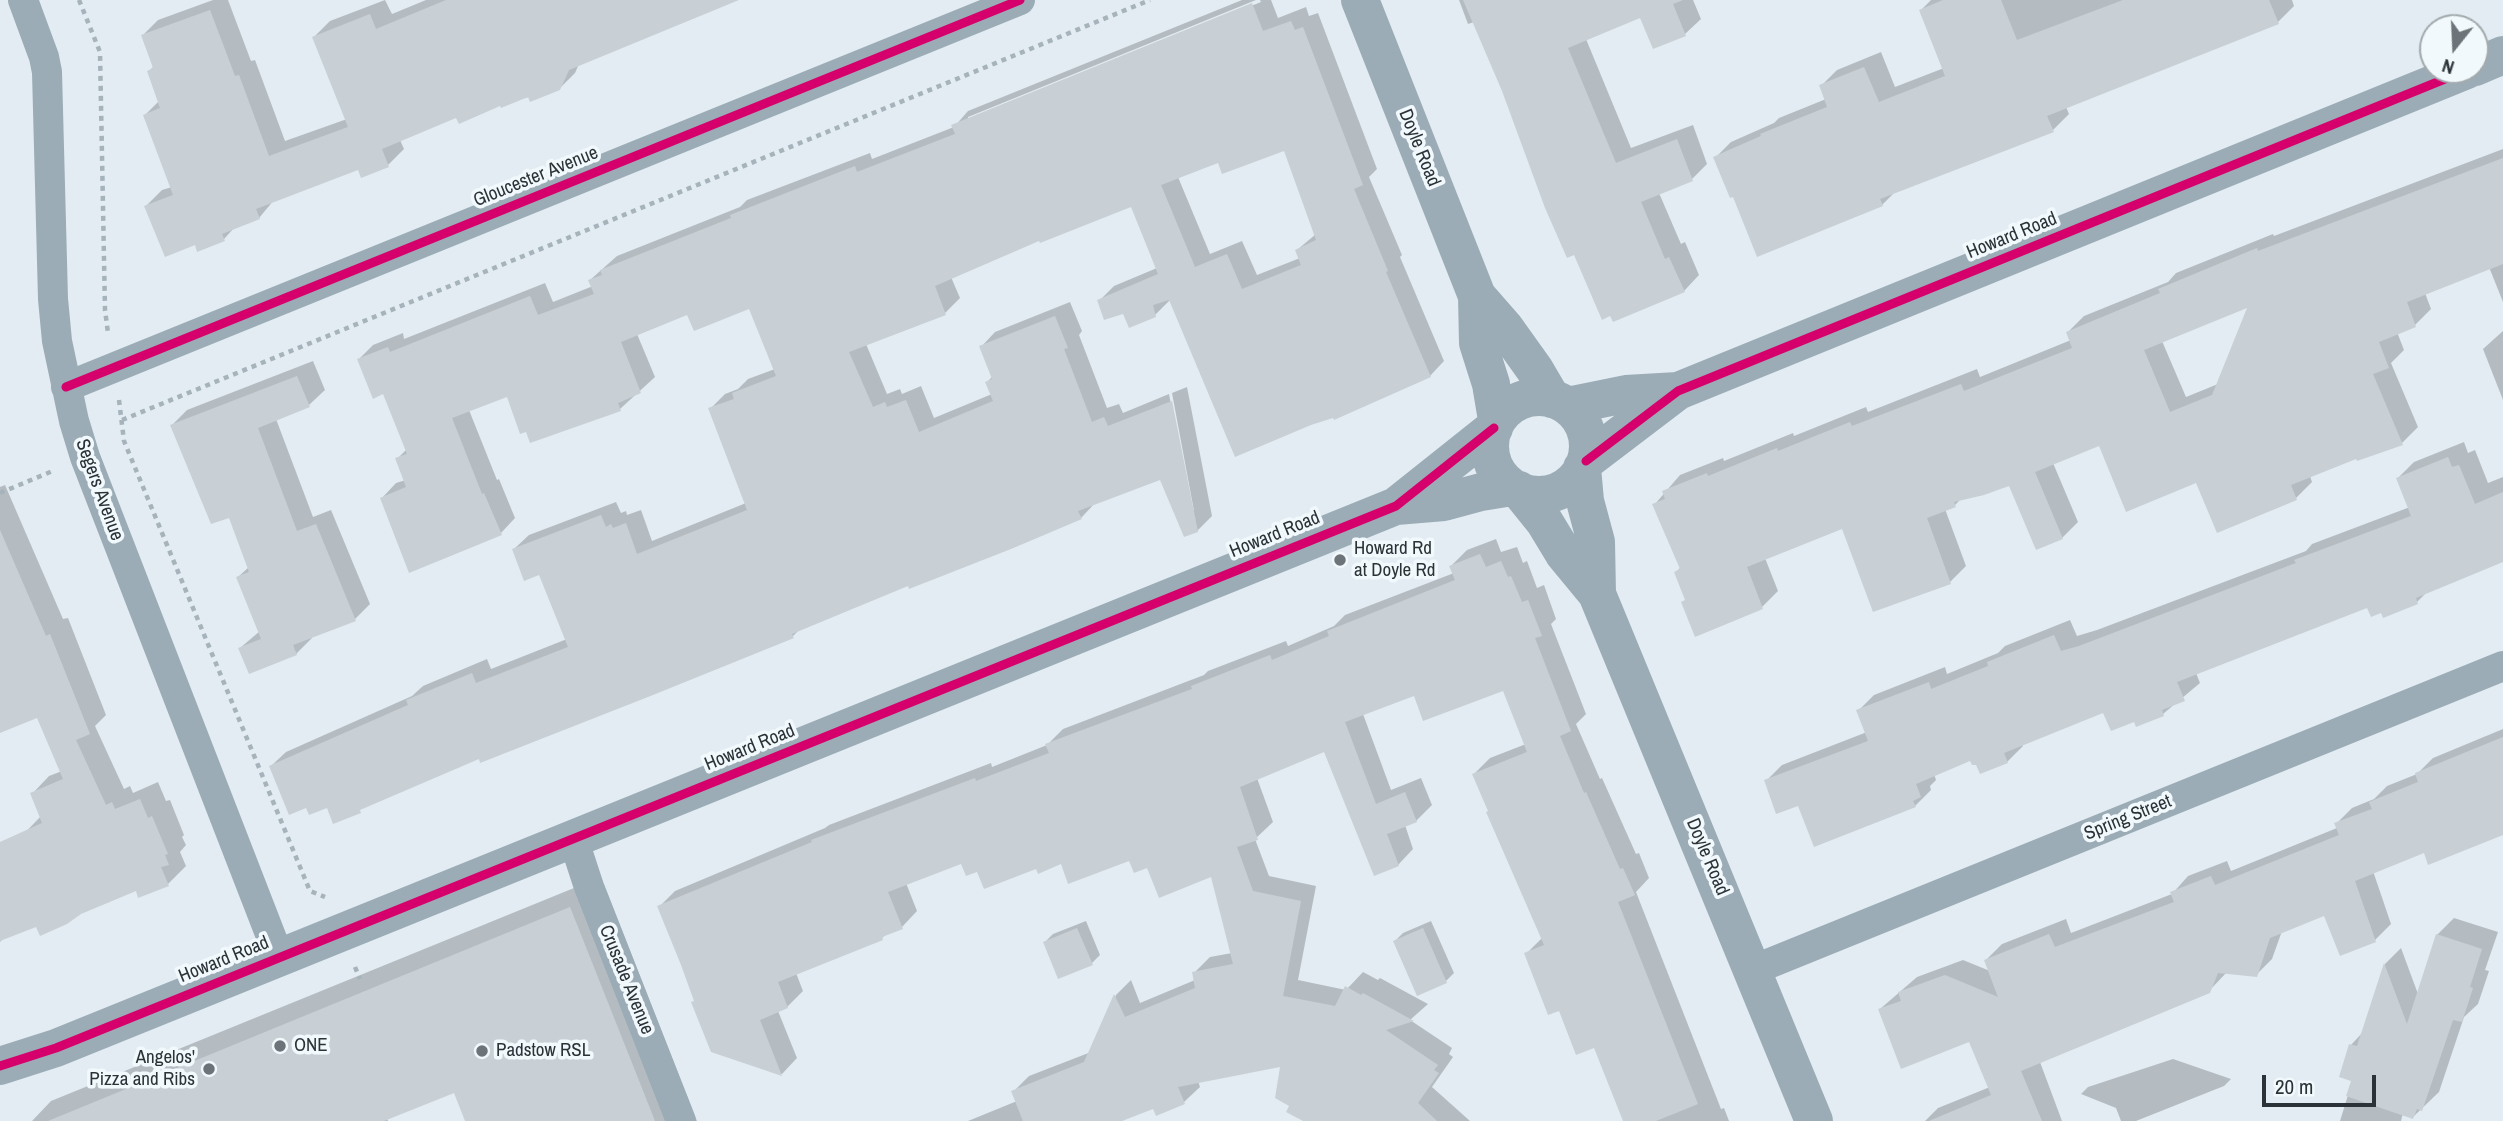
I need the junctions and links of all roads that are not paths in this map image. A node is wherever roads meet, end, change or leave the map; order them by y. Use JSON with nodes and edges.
{"nodes":[{"id":1,"x":23,"y":0,"type":"edge"},
{"id":2,"x":1020,"y":0,"type":"edge"},
{"id":3,"x":1360,"y":0,"type":"edge"},
{"id":4,"x":2433,"y":84,"type":"edge"},
{"id":5,"x":1477,"y":296,"type":"junction"},
{"id":6,"x":66,"y":387,"type":"junction"},
{"id":7,"x":1678,"y":391,"type":"junction"},
{"id":8,"x":1559,"y":402,"type":"junction"},
{"id":9,"x":1496,"y":424,"type":"junction"},
{"id":10,"x":1584,"y":465,"type":"junction"},
{"id":11,"x":1516,"y":489,"type":"junction"},
{"id":12,"x":1396,"y":506,"type":"junction"},
{"id":13,"x":1597,"y":594,"type":"junction"},
{"id":14,"x":2503,"y":666,"type":"edge"},
{"id":15,"x":573,"y":838,"type":"junction"},
{"id":16,"x":279,"y":957,"type":"junction"},
{"id":17,"x":1753,"y":970,"type":"junction"},
{"id":18,"x":0,"y":1066,"type":"edge"},
{"id":19,"x":681,"y":1121,"type":"edge"},
{"id":20,"x":1814,"y":1121,"type":"edge"}],
"edges":[{"from":1,"to":6,"type":"street","name":"Segers Avenue"},
{"from":2,"to":6,"type":"street","name":"Gloucester Avenue"},
{"from":3,"to":5,"type":"street","name":"Doyle Road"},
{"from":4,"to":7,"type":"street","name":"Howard Road"},
{"from":5,"to":8,"type":"street","name":"Doyle Road"},
{"from":5,"to":9,"type":"street","name":"Doyle Road"},
{"from":6,"to":16,"type":"street","name":"Segers Avenue"},
{"from":7,"to":8,"type":"street","name":"Howard Road"},
{"from":7,"to":10,"type":"street","name":"Howard Road"},
{"from":8,"to":9,"type":"street"},
{"from":8,"to":10,"type":"street"},
{"from":9,"to":11,"type":"street"},
{"from":9,"to":12,"type":"street","name":"Howard Road"},
{"from":10,"to":11,"type":"street"},
{"from":10,"to":13,"type":"street","name":"Doyle Road"},
{"from":11,"to":12,"type":"street","name":"Howard Road"},
{"from":11,"to":13,"type":"street","name":"Doyle Road"},
{"from":12,"to":15,"type":"street","name":"Howard Road"},
{"from":13,"to":17,"type":"street","name":"Doyle Road"},
{"from":14,"to":17,"type":"street","name":"Spring Street"},
{"from":15,"to":16,"type":"street","name":"Howard Road"},
{"from":15,"to":19,"type":"street","name":"Crusade Avenue"},
{"from":16,"to":18,"type":"street","name":"Howard Road"},
{"from":17,"to":20,"type":"street","name":"Doyle Road"}]}
